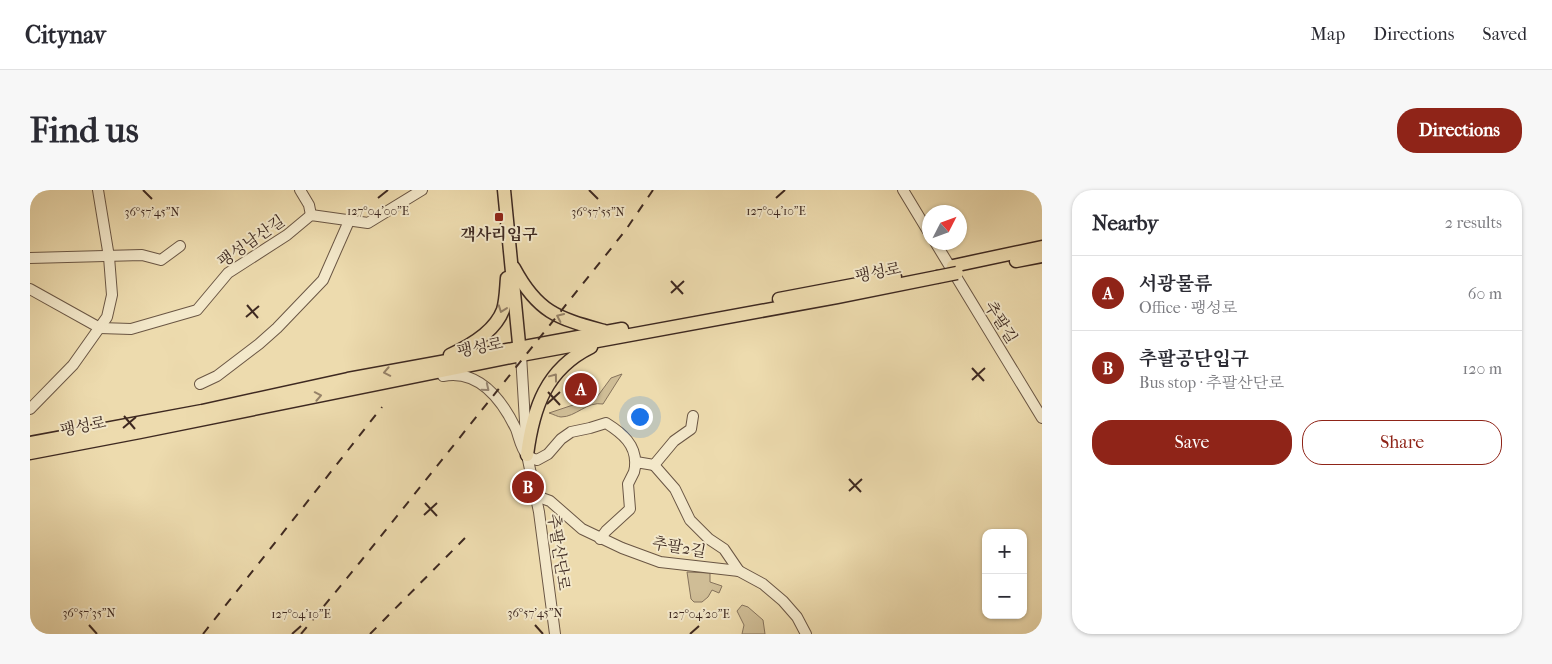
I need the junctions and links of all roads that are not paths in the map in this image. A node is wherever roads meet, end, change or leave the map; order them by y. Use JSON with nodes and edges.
{"nodes":[{"id":1,"x":98,"y":190,"type":"edge"},
{"id":2,"x":300,"y":190,"type":"edge"},
{"id":3,"x":422,"y":190,"type":"edge"},
{"id":4,"x":504,"y":190,"type":"edge"},
{"id":5,"x":904,"y":190,"type":"edge"},
{"id":6,"x":311,"y":215,"type":"junction"},
{"id":7,"x":922,"y":220,"type":"edge"},
{"id":8,"x":350,"y":221,"type":"junction"},
{"id":9,"x":180,"y":246,"type":"dead end"},
{"id":10,"x":1042,"y":246,"type":"edge"},
{"id":11,"x":940,"y":250,"type":"edge"},
{"id":12,"x":1042,"y":256,"type":"edge"},
{"id":13,"x":109,"y":257,"type":"junction"},
{"id":14,"x":30,"y":258,"type":"edge"},
{"id":15,"x":511,"y":262,"type":"junction"},
{"id":16,"x":955,"y":269,"type":"junction"},
{"id":17,"x":30,"y":289,"type":"edge"},
{"id":18,"x":100,"y":328,"type":"junction"},
{"id":19,"x":605,"y":336,"type":"junction"},
{"id":20,"x":520,"y":351,"type":"junction"},
{"id":21,"x":422,"y":370,"type":"junction"},
{"id":22,"x":200,"y":384,"type":"dead end"},
{"id":23,"x":30,"y":409,"type":"edge"},
{"id":24,"x":693,"y":416,"type":"dead end"},
{"id":25,"x":1042,"y":418,"type":"edge"},
{"id":26,"x":30,"y":444,"type":"edge"},
{"id":27,"x":30,"y":453,"type":"edge"},
{"id":28,"x":527,"y":455,"type":"junction"},
{"id":29,"x":654,"y":465,"type":"junction"},
{"id":30,"x":635,"y":466,"type":"junction"},
{"id":31,"x":536,"y":496,"type":"junction"},
{"id":32,"x":600,"y":539,"type":"junction"},
{"id":33,"x":739,"y":571,"type":"junction"},
{"id":34,"x":555,"y":634,"type":"edge"},
{"id":35,"x":806,"y":634,"type":"edge"}],
"edges":[{"from":1,"to":13,"type":"street"},
{"from":2,"to":6,"type":"street"},
{"from":3,"to":8,"type":"street"},
{"from":4,"to":15,"type":"main road"},
{"from":5,"to":7,"type":"street"},
{"from":6,"to":8,"type":"street"},
{"from":6,"to":18,"type":"street","name":"팽성남산길"},
{"from":8,"to":22,"type":"street"},
{"from":9,"to":13,"type":"street"},
{"from":10,"to":16,"type":"main road"},
{"from":11,"to":25,"type":"street","name":"추팔길"},
{"from":12,"to":16,"type":"main road"},
{"from":13,"to":14,"type":"street"},
{"from":13,"to":18,"type":"street"},
{"from":19,"to":15,"type":"main road","one_way":true},
{"from":15,"to":20,"type":"main road"},
{"from":15,"to":21,"type":"main road","one_way":true},
{"from":16,"to":19,"type":"main road","name":"팽성로","bridge":true},
{"from":17,"to":18,"type":"street"},
{"from":18,"to":23,"type":"street"},
{"from":19,"to":20,"type":"main road","name":"팽성로"},
{"from":28,"to":19,"type":"main road","one_way":true},
{"from":20,"to":21,"type":"main road","name":"팽성로"},
{"from":20,"to":28,"type":"street","name":"추팔산단로"},
{"from":21,"to":26,"type":"main road","name":"팽성로","one_way":true},
{"from":27,"to":21,"type":"main road","name":"팽성로","one_way":true},
{"from":21,"to":28,"type":"street","one_way":true},
{"from":24,"to":29,"type":"street"},
{"from":28,"to":30,"type":"street"},
{"from":28,"to":31,"type":"street","name":"추팔산단로"},
{"from":29,"to":30,"type":"street"},
{"from":29,"to":33,"type":"street"},
{"from":30,"to":32,"type":"street"},
{"from":31,"to":32,"type":"street","name":"추팔2길"},
{"from":31,"to":34,"type":"street","name":"추팔산단로"},
{"from":32,"to":33,"type":"street","name":"추팔2길"},
{"from":33,"to":35,"type":"street","name":"추팔2길"}]}
